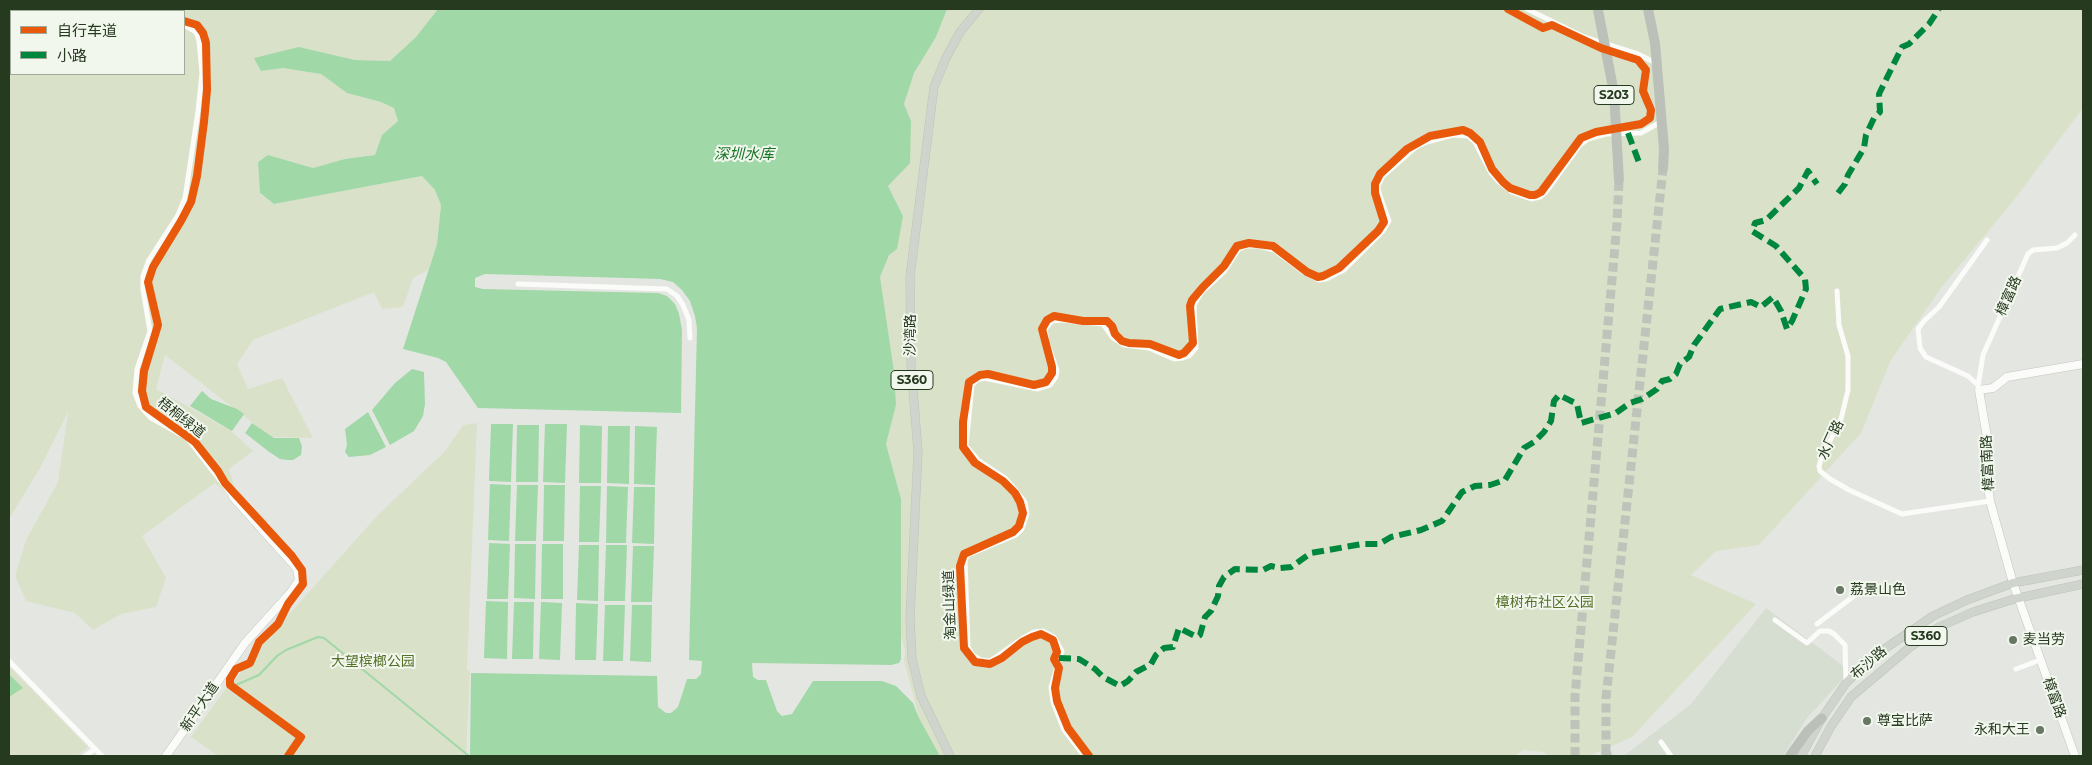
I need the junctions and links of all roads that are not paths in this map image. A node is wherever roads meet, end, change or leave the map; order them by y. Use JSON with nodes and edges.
{"nodes":[{"id":1,"x":979,"y":9,"type":"edge"},
{"id":2,"x":1527,"y":9,"type":"edge"},
{"id":3,"x":1598,"y":9,"type":"edge"},
{"id":4,"x":1648,"y":9,"type":"edge"},
{"id":5,"x":185,"y":26,"type":"edge"},
{"id":6,"x":1663,"y":169,"type":"tunnel mouth"},
{"id":7,"x":1619,"y":180,"type":"tunnel mouth"},
{"id":8,"x":2075,"y":235,"type":"dead end"},
{"id":9,"x":1987,"y":240,"type":"dead end"},
{"id":10,"x":518,"y":284,"type":"dead end"},
{"id":11,"x":1837,"y":291,"type":"dead end"},
{"id":12,"x":690,"y":338,"type":"dead end"},
{"id":13,"x":2083,"y":364,"type":"edge"},
{"id":14,"x":1979,"y":387,"type":"junction"},
{"id":15,"x":233,"y":497,"type":"joint"},
{"id":16,"x":1990,"y":501,"type":"junction"},
{"id":17,"x":2083,"y":570,"type":"edge"},
{"id":18,"x":2013,"y":584,"type":"junction"},
{"id":19,"x":2083,"y":584,"type":"edge"},
{"id":20,"x":1867,"y":586,"type":"dead end"},
{"id":21,"x":2018,"y":598,"type":"junction"},
{"id":22,"x":1967,"y":600,"type":"junction"},
{"id":23,"x":1973,"y":612,"type":"junction"},
{"id":24,"x":1775,"y":620,"type":"dead end"},
{"id":25,"x":1817,"y":624,"type":"dead end"},
{"id":26,"x":2040,"y":660,"type":"junction"},
{"id":27,"x":9,"y":661,"type":"edge"},
{"id":28,"x":2016,"y":669,"type":"dead end"},
{"id":29,"x":1846,"y":683,"type":"junction"},
{"id":30,"x":1822,"y":718,"type":"junction"},
{"id":31,"x":1662,"y":742,"type":"dead end"},
{"id":32,"x":95,"y":748,"type":"junction"},
{"id":33,"x":85,"y":756,"type":"edge"},
{"id":34,"x":102,"y":756,"type":"edge"},
{"id":35,"x":166,"y":756,"type":"edge"},
{"id":36,"x":950,"y":756,"type":"edge"},
{"id":37,"x":1084,"y":756,"type":"edge"},
{"id":38,"x":1671,"y":756,"type":"edge"},
{"id":39,"x":1790,"y":756,"type":"edge"},
{"id":40,"x":1801,"y":756,"type":"edge"},
{"id":41,"x":1815,"y":756,"type":"edge"},
{"id":42,"x":2074,"y":756,"type":"edge"}],
"edges":[{"from":1,"to":36,"type":"main road","name":"沙湾路","number":"S360"},
{"from":2,"to":37,"type":"street","name":"淘金山绿道"},
{"from":3,"to":7,"type":"highway","number":"S203","bridge":true},
{"from":4,"to":6,"type":"highway","bridge":true},
{"from":5,"to":15,"type":"street"},
{"from":8,"to":14,"type":"street","name":"樟富路"},
{"from":9,"to":14,"type":"street"},
{"from":10,"to":12,"type":"street"},
{"from":11,"to":16,"type":"street","name":"水厂路"},
{"from":13,"to":14,"type":"street"},
{"from":14,"to":16,"type":"street","name":"樟富南路"},
{"from":15,"to":35,"type":"street","name":"新平大道"},
{"from":16,"to":18,"type":"street","name":"樟富南路"},
{"from":17,"to":18,"type":"main road","name":"布沙路","number":"S360"},
{"from":18,"to":21,"type":"street","name":"樟富路"},
{"from":18,"to":22,"type":"main road","name":"布沙路","number":"S360"},
{"from":19,"to":21,"type":"main road","name":"布沙路","number":"S360"},
{"from":20,"to":25,"type":"street"},
{"from":21,"to":23,"type":"main road","name":"布沙路","number":"S360"},
{"from":21,"to":26,"type":"street","name":"樟富路"},
{"from":22,"to":23,"type":"main road"},
{"from":22,"to":29,"type":"main road","name":"布沙路","number":"S360"},
{"from":23,"to":41,"type":"main road","name":"布沙路","number":"S360"},
{"from":24,"to":29,"type":"street"},
{"from":26,"to":28,"type":"street"},
{"from":26,"to":42,"type":"street","name":"樟富路"},
{"from":27,"to":32,"type":"street"},
{"from":29,"to":30,"type":"main road","name":"布沙路","number":"S360"},
{"from":30,"to":39,"type":"highway"},
{"from":30,"to":40,"type":"main road","name":"布沙路","number":"S360"},
{"from":31,"to":38,"type":"street"},
{"from":32,"to":33,"type":"street"},
{"from":32,"to":34,"type":"street"}]}
